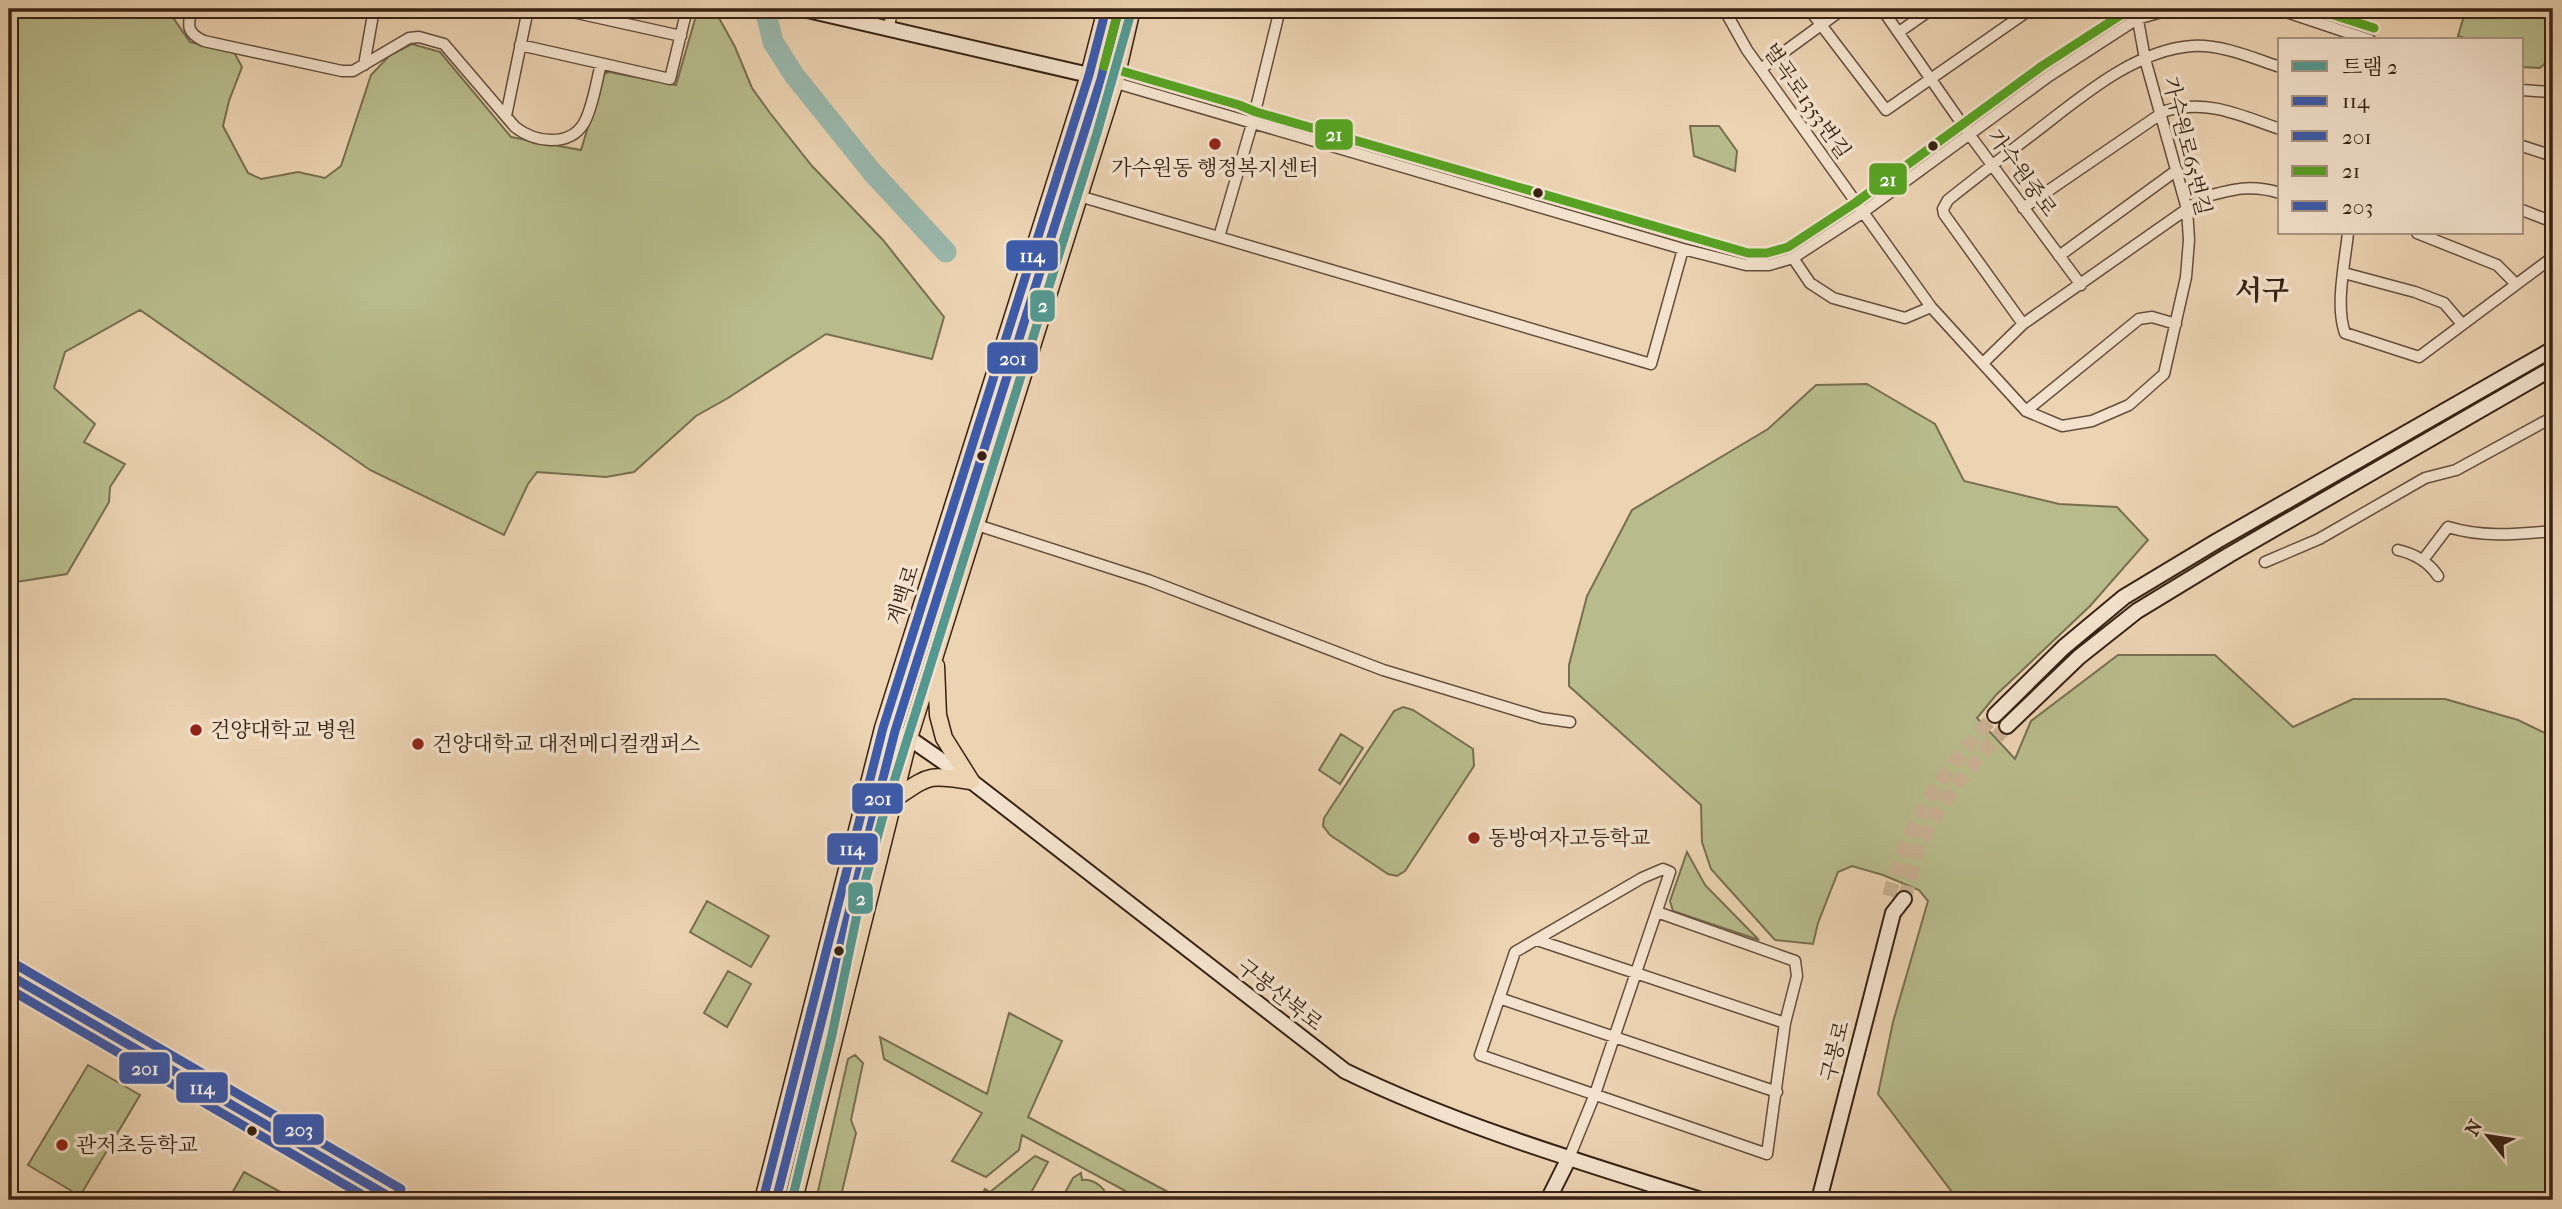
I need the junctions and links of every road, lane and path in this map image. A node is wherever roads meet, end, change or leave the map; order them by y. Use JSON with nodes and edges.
{"nodes":[{"id":1,"x":191,"y":9,"type":"edge"},
{"id":2,"x":374,"y":9,"type":"edge"},
{"id":3,"x":528,"y":9,"type":"edge"},
{"id":4,"x":559,"y":9,"type":"edge"},
{"id":5,"x":687,"y":9,"type":"edge"},
{"id":6,"x":804,"y":9,"type":"edge"},
{"id":7,"x":892,"y":9,"type":"edge"},
{"id":8,"x":1106,"y":9,"type":"edge"},
{"id":9,"x":1132,"y":9,"type":"edge"},
{"id":10,"x":1280,"y":9,"type":"edge"},
{"id":11,"x":1724,"y":9,"type":"edge"},
{"id":12,"x":1810,"y":9,"type":"edge"},
{"id":13,"x":1843,"y":9,"type":"edge"},
{"id":14,"x":1882,"y":9,"type":"edge"},
{"id":15,"x":1932,"y":9,"type":"edge"},
{"id":16,"x":2031,"y":9,"type":"edge"},
{"id":17,"x":2172,"y":9,"type":"edge"},
{"id":18,"x":2277,"y":9,"type":"edge"},
{"id":19,"x":2136,"y":14,"type":"edge"},
{"id":20,"x":1821,"y":24,"type":"junction"},
{"id":21,"x":888,"y":28,"type":"junction"},
{"id":22,"x":1899,"y":32,"type":"junction"},
{"id":23,"x":681,"y":36,"type":"junction"},
{"id":24,"x":2364,"y":38,"type":"edge"},
{"id":25,"x":520,"y":45,"type":"junction"},
{"id":26,"x":2145,"y":59,"type":"junction"},
{"id":27,"x":601,"y":64,"type":"junction"},
{"id":28,"x":364,"y":65,"type":"junction"},
{"id":29,"x":2278,"y":66,"type":"edge"},
{"id":30,"x":1762,"y":68,"type":"junction"},
{"id":31,"x":1090,"y":75,"type":"junction"},
{"id":32,"x":1930,"y":78,"type":"junction"},
{"id":33,"x":1115,"y":82,"type":"junction"},
{"id":34,"x":2524,"y":90,"type":"edge"},
{"id":35,"x":2553,"y":90,"type":"edge"},
{"id":36,"x":2161,"y":113,"type":"junction"},
{"id":37,"x":506,"y":116,"type":"junction"},
{"id":38,"x":1252,"y":124,"type":"junction"},
{"id":39,"x":2278,"y":128,"type":"edge"},
{"id":40,"x":1969,"y":134,"type":"junction"},
{"id":41,"x":2524,"y":147,"type":"edge"},
{"id":42,"x":2553,"y":156,"type":"edge"},
{"id":43,"x":1993,"y":165,"type":"junction"},
{"id":44,"x":2176,"y":170,"type":"junction"},
{"id":45,"x":2278,"y":192,"type":"edge"},
{"id":46,"x":1079,"y":196,"type":"junction"},
{"id":47,"x":2023,"y":208,"type":"junction"},
{"id":48,"x":2187,"y":209,"type":"junction"},
{"id":49,"x":2524,"y":211,"type":"edge"},
{"id":50,"x":1862,"y":213,"type":"junction"},
{"id":51,"x":2553,"y":222,"type":"edge"},
{"id":52,"x":2348,"y":234,"type":"edge"},
{"id":53,"x":2420,"y":234,"type":"edge"},
{"id":54,"x":1219,"y":237,"type":"junction"},
{"id":55,"x":1683,"y":249,"type":"junction"},
{"id":56,"x":2059,"y":256,"type":"junction"},
{"id":57,"x":2553,"y":257,"type":"edge"},
{"id":58,"x":1793,"y":258,"type":"junction"},
{"id":59,"x":2344,"y":273,"type":"junction"},
{"id":60,"x":2516,"y":284,"type":"junction"},
{"id":61,"x":2081,"y":285,"type":"junction"},
{"id":62,"x":1931,"y":307,"type":"junction"},
{"id":63,"x":2023,"y":324,"type":"junction"},
{"id":64,"x":2176,"y":324,"type":"junction"},
{"id":65,"x":2462,"y":324,"type":"junction"},
{"id":66,"x":2553,"y":349,"type":"edge"},
{"id":67,"x":1983,"y":363,"type":"junction"},
{"id":68,"x":2553,"y":368,"type":"edge"},
{"id":69,"x":2026,"y":411,"type":"junction"},
{"id":70,"x":2553,"y":417,"type":"edge"},
{"id":71,"x":977,"y":525,"type":"junction"},
{"id":72,"x":2553,"y":531,"type":"edge"},
{"id":73,"x":2398,"y":550,"type":"dead end"},
{"id":74,"x":2423,"y":560,"type":"junction"},
{"id":75,"x":2266,"y":562,"type":"dead end"},
{"id":76,"x":2438,"y":576,"type":"dead end"},
{"id":77,"x":935,"y":656,"type":"junction"},
{"id":78,"x":1995,"y":715,"type":"tunnel mouth"},
{"id":79,"x":1570,"y":722,"type":"dead end"},
{"id":80,"x":2007,"y":726,"type":"tunnel mouth"},
{"id":81,"x":883,"y":728,"type":"junction"},
{"id":82,"x":909,"y":738,"type":"junction"},
{"id":83,"x":971,"y":781,"type":"junction"},
{"id":84,"x":894,"y":799,"type":"junction"},
{"id":85,"x":1889,"y":896,"type":"tunnel mouth"},
{"id":86,"x":1904,"y":899,"type":"tunnel mouth"},
{"id":87,"x":1657,"y":912,"type":"junction"},
{"id":88,"x":1893,"y":913,"type":"junction"},
{"id":89,"x":1537,"y":940,"type":"junction"},
{"id":90,"x":1636,"y":973,"type":"junction"},
{"id":91,"x":9,"y":975,"type":"edge"},
{"id":92,"x":1499,"y":998,"type":"junction"},
{"id":93,"x":1786,"y":1023,"type":"junction"},
{"id":94,"x":1614,"y":1037,"type":"junction"},
{"id":95,"x":1777,"y":1093,"type":"junction"},
{"id":96,"x":1595,"y":1094,"type":"junction"},
{"id":97,"x":1569,"y":1158,"type":"junction"},
{"id":98,"x":376,"y":1189,"type":"junction"},
{"id":99,"x":370,"y":1200,"type":"edge"},
{"id":100,"x":395,"y":1200,"type":"edge"},
{"id":101,"x":763,"y":1200,"type":"edge"},
{"id":102,"x":794,"y":1200,"type":"edge"},
{"id":103,"x":1548,"y":1200,"type":"edge"},
{"id":104,"x":1701,"y":1200,"type":"edge"},
{"id":105,"x":1819,"y":1200,"type":"edge"}],
"edges":[{"from":1,"to":28,"type":"street"},
{"from":2,"to":28,"type":"street"},
{"from":3,"to":25,"type":"street"},
{"from":4,"to":23,"type":"street"},
{"from":5,"to":23,"type":"street"},
{"from":6,"to":21,"type":"main road"},
{"from":7,"to":21,"type":"street"},
{"from":8,"to":31,"type":"main road","name":"계백로"},
{"from":9,"to":33,"type":"main road"},
{"from":10,"to":38,"type":"street"},
{"from":11,"to":30,"type":"street","name":"벌곡로1353번길"},
{"from":12,"to":20,"type":"street"},
{"from":13,"to":20,"type":"street"},
{"from":14,"to":22,"type":"street","name":"가수원중로"},
{"from":15,"to":22,"type":"street"},
{"from":16,"to":32,"type":"street"},
{"from":17,"to":19,"type":"street"},
{"from":18,"to":24,"type":"street"},
{"from":19,"to":26,"type":"street","name":"가수원로65번길"},
{"from":19,"to":40,"type":"street"},
{"from":20,"to":30,"type":"street"},
{"from":20,"to":32,"type":"street"},
{"from":21,"to":31,"type":"main road"},
{"from":22,"to":32,"type":"street","name":"가수원중로"},
{"from":23,"to":27,"type":"street"},
{"from":25,"to":27,"type":"street"},
{"from":25,"to":37,"type":"street"},
{"from":26,"to":29,"type":"street"},
{"from":26,"to":36,"type":"street","name":"가수원로65번길"},
{"from":26,"to":43,"type":"street"},
{"from":27,"to":37,"type":"street"},
{"from":28,"to":37,"type":"street"},
{"from":30,"to":50,"type":"street","name":"벌곡로1353번길"},
{"from":31,"to":33,"type":"street"},
{"from":31,"to":81,"type":"main road","name":"계백로"},
{"from":32,"to":40,"type":"street","name":"가수원중로"},
{"from":33,"to":38,"type":"street"},
{"from":33,"to":46,"type":"main road"},
{"from":34,"to":35,"type":"street"},
{"from":36,"to":39,"type":"street"},
{"from":36,"to":44,"type":"street","name":"가수원로65번길"},
{"from":36,"to":47,"type":"street"},
{"from":38,"to":54,"type":"street"},
{"from":38,"to":55,"type":"street"},
{"from":40,"to":43,"type":"street","name":"가수원중로"},
{"from":40,"to":50,"type":"street"},
{"from":41,"to":42,"type":"street"},
{"from":43,"to":47,"type":"street","name":"가수원중로"},
{"from":43,"to":63,"type":"street"},
{"from":44,"to":48,"type":"street","name":"가수원로65번길"},
{"from":44,"to":56,"type":"street"},
{"from":45,"to":48,"type":"street"},
{"from":46,"to":54,"type":"street"},
{"from":46,"to":71,"type":"main road"},
{"from":47,"to":56,"type":"street","name":"가수원중로"},
{"from":48,"to":61,"type":"street"},
{"from":48,"to":64,"type":"street","name":"가수원로65번길"},
{"from":49,"to":51,"type":"street"},
{"from":50,"to":58,"type":"street"},
{"from":50,"to":62,"type":"street","name":"가수원로65번길"},
{"from":52,"to":59,"type":"street"},
{"from":53,"to":60,"type":"street"},
{"from":54,"to":55,"type":"street"},
{"from":55,"to":58,"type":"street"},
{"from":56,"to":61,"type":"street","name":"가수원중로"},
{"from":57,"to":60,"type":"street"},
{"from":58,"to":62,"type":"street"},
{"from":59,"to":65,"type":"street"},
{"from":59,"to":65,"type":"street"},
{"from":60,"to":65,"type":"street"},
{"from":61,"to":63,"type":"street"},
{"from":62,"to":67,"type":"street","name":"가수원로65번길"},
{"from":63,"to":67,"type":"street"},
{"from":64,"to":69,"type":"street"},
{"from":64,"to":69,"type":"street","name":"가수원로65번길"},
{"from":66,"to":78,"type":"main road"},
{"from":67,"to":69,"type":"street","name":"가수원로65번길"},
{"from":68,"to":80,"type":"main road"},
{"from":70,"to":75,"type":"street"},
{"from":71,"to":77,"type":"main road"},
{"from":71,"to":79,"type":"street"},
{"from":72,"to":74,"type":"street"},
{"from":73,"to":74,"type":"street"},
{"from":74,"to":76,"type":"street"},
{"from":77,"to":82,"type":"main road"},
{"from":77,"to":83,"type":"main road"},
{"from":81,"to":82,"type":"main road","name":"구봉산북로"},
{"from":81,"to":101,"type":"main road","name":"계백로"},
{"from":82,"to":83,"type":"main road","name":"구봉산북로"},
{"from":82,"to":84,"type":"main road"},
{"from":83,"to":84,"type":"main road"},
{"from":83,"to":97,"type":"main road","name":"구봉산북로"},
{"from":84,"to":102,"type":"main road"},
{"from":85,"to":88,"type":"main road"},
{"from":86,"to":88,"type":"main road"},
{"from":87,"to":89,"type":"street"},
{"from":87,"to":90,"type":"street"},
{"from":87,"to":93,"type":"street"},
{"from":88,"to":105,"type":"main road","name":"구봉로"},
{"from":89,"to":90,"type":"street"},
{"from":89,"to":92,"type":"street"},
{"from":90,"to":93,"type":"street"},
{"from":90,"to":94,"type":"street"},
{"from":91,"to":98,"type":"street"},
{"from":92,"to":94,"type":"street"},
{"from":92,"to":96,"type":"street"},
{"from":93,"to":95,"type":"street"},
{"from":94,"to":95,"type":"street"},
{"from":94,"to":96,"type":"street"},
{"from":95,"to":96,"type":"street"},
{"from":96,"to":97,"type":"street"},
{"from":97,"to":103,"type":"main road"},
{"from":97,"to":104,"type":"main road","name":"구봉산북로"},
{"from":98,"to":99,"type":"street"},
{"from":98,"to":100,"type":"street"}]}
